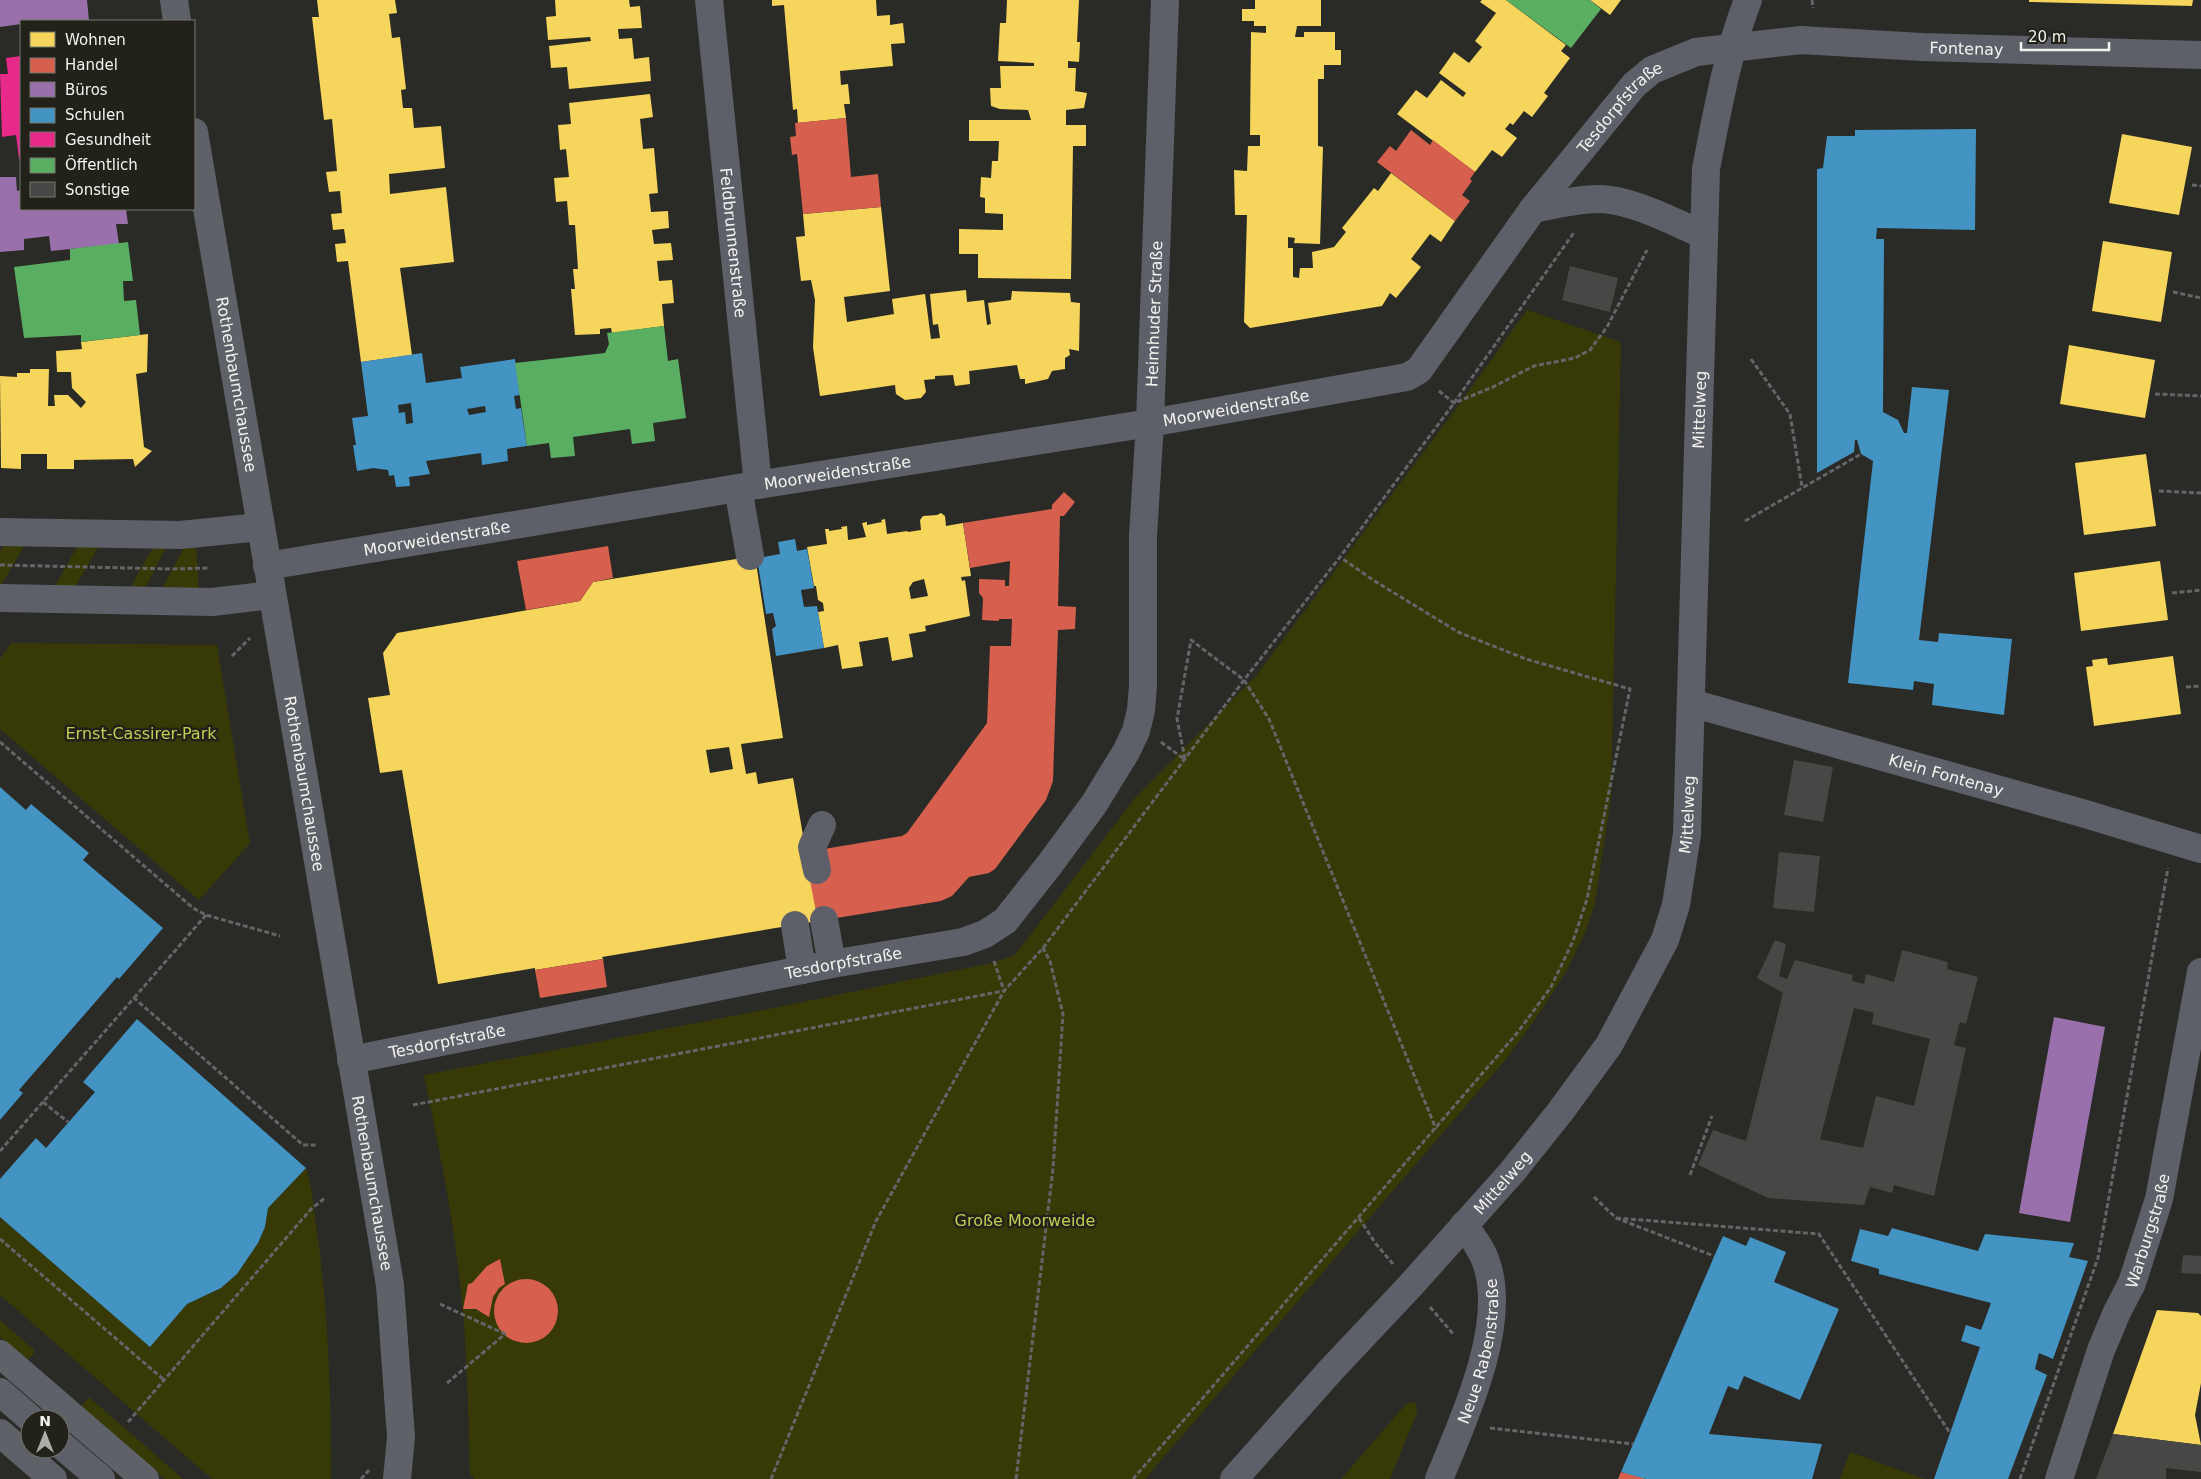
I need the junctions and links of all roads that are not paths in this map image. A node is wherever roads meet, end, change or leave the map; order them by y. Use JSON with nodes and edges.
{"nodes":[{"id":1,"x":174,"y":0,"type":"edge"},
{"id":2,"x":709,"y":0,"type":"edge"},
{"id":3,"x":1165,"y":0,"type":"edge"},
{"id":4,"x":1748,"y":0,"type":"edge"},
{"id":5,"x":177,"y":20,"type":"edge"},
{"id":6,"x":1733,"y":47,"type":"junction"},
{"id":7,"x":2201,"y":55,"type":"edge"},
{"id":8,"x":195,"y":138,"type":"edge"},
{"id":9,"x":1533,"y":209,"type":"junction"},
{"id":10,"x":1704,"y":235,"type":"junction"},
{"id":11,"x":1407,"y":377,"type":"joint"},
{"id":12,"x":1150,"y":423,"type":"junction"},
{"id":13,"x":748,"y":486,"type":"junction"},
{"id":14,"x":260,"y":527,"type":"junction"},
{"id":15,"x":0,"y":532,"type":"edge"},
{"id":16,"x":750,"y":556,"type":"dead end"},
{"id":17,"x":267,"y":566,"type":"junction"},
{"id":18,"x":272,"y":595,"type":"junction"},
{"id":19,"x":0,"y":598,"type":"edge"},
{"id":20,"x":1143,"y":628,"type":"joint"},
{"id":21,"x":1691,"y":703,"type":"junction"},
{"id":22,"x":822,"y":825,"type":"dead end"},
{"id":23,"x":2201,"y":850,"type":"edge"},
{"id":24,"x":817,"y":870,"type":"dead end"},
{"id":25,"x":824,"y":920,"type":"dead end"},
{"id":26,"x":795,"y":925,"type":"dead end"},
{"id":27,"x":832,"y":964,"type":"junction"},
{"id":28,"x":802,"y":970,"type":"junction"},
{"id":29,"x":2201,"y":972,"type":"edge"},
{"id":30,"x":351,"y":1060,"type":"junction"},
{"id":31,"x":1464,"y":1225,"type":"junction"},
{"id":32,"x":0,"y":1354,"type":"edge"},
{"id":33,"x":0,"y":1392,"type":"edge"},
{"id":34,"x":20,"y":1409,"type":"edge"},
{"id":35,"x":0,"y":1433,"type":"edge"},
{"id":36,"x":401,"y":1436,"type":"junction"},
{"id":37,"x":70,"y":1453,"type":"edge"},
{"id":38,"x":53,"y":1479,"type":"edge"},
{"id":39,"x":101,"y":1479,"type":"edge"},
{"id":40,"x":145,"y":1479,"type":"edge"},
{"id":41,"x":397,"y":1479,"type":"edge"},
{"id":42,"x":416,"y":1479,"type":"edge"},
{"id":43,"x":1234,"y":1479,"type":"edge"},
{"id":44,"x":1440,"y":1479,"type":"edge"},
{"id":45,"x":2059,"y":1479,"type":"edge"}],
"edges":[{"from":1,"to":5,"type":"main road"},
{"from":2,"to":13,"type":"street","name":"Feldbrunnenstraße"},
{"from":3,"to":12,"type":"street","name":"Heimhuder Straße"},
{"from":4,"to":6,"type":"street","name":"Mittelweg"},
{"from":6,"to":7,"type":"street","name":"Fontenay"},
{"from":6,"to":9,"type":"street","name":"Tesdorpfstraße"},
{"from":6,"to":10,"type":"street","name":"Mittelweg"},
{"from":8,"to":14,"type":"main road","name":"Rothenbaumchaussee"},
{"from":9,"to":10,"type":"street"},
{"from":9,"to":11,"type":"street","name":"Tesdorpfstraße"},
{"from":10,"to":21,"type":"street","name":"Mittelweg"},
{"from":11,"to":12,"type":"street","name":"Moorweidenstraße"},
{"from":12,"to":13,"type":"street","name":"Moorweidenstraße"},
{"from":12,"to":20,"type":"street","name":"Heimhuder Straße"},
{"from":13,"to":16,"type":"street","name":"Feldbrunnenstraße"},
{"from":13,"to":17,"type":"street","name":"Moorweidenstraße"},
{"from":14,"to":15,"type":"street"},
{"from":14,"to":17,"type":"main road","name":"Rothenbaumchaussee"},
{"from":17,"to":18,"type":"main road","name":"Rothenbaumchaussee"},
{"from":18,"to":19,"type":"street"},
{"from":18,"to":30,"type":"main road","name":"Rothenbaumchaussee"},
{"from":20,"to":27,"type":"street","name":"Tesdorpfstraße"},
{"from":21,"to":23,"type":"street","name":"Klein Fontenay"},
{"from":21,"to":31,"type":"street","name":"Mittelweg"},
{"from":22,"to":24,"type":"street"},
{"from":25,"to":27,"type":"street"},
{"from":26,"to":28,"type":"street"},
{"from":27,"to":28,"type":"street","name":"Tesdorpfstraße"},
{"from":28,"to":30,"type":"street","name":"Tesdorpfstraße"},
{"from":29,"to":45,"type":"street","name":"Warburgstraße"},
{"from":30,"to":36,"type":"main road","name":"Rothenbaumchaussee"},
{"from":31,"to":43,"type":"street","name":"Mittelweg"},
{"from":31,"to":44,"type":"street","name":"Neue Rabenstraße"},
{"from":32,"to":40,"type":"main road"},
{"from":33,"to":34,"type":"street"},
{"from":35,"to":38,"type":"main road"},
{"from":36,"to":41,"type":"main road","name":"Rothenbaumchaussee"},
{"from":36,"to":42,"type":"main road","name":"Rothenbaumchaussee"},
{"from":37,"to":39,"type":"street"}]}
